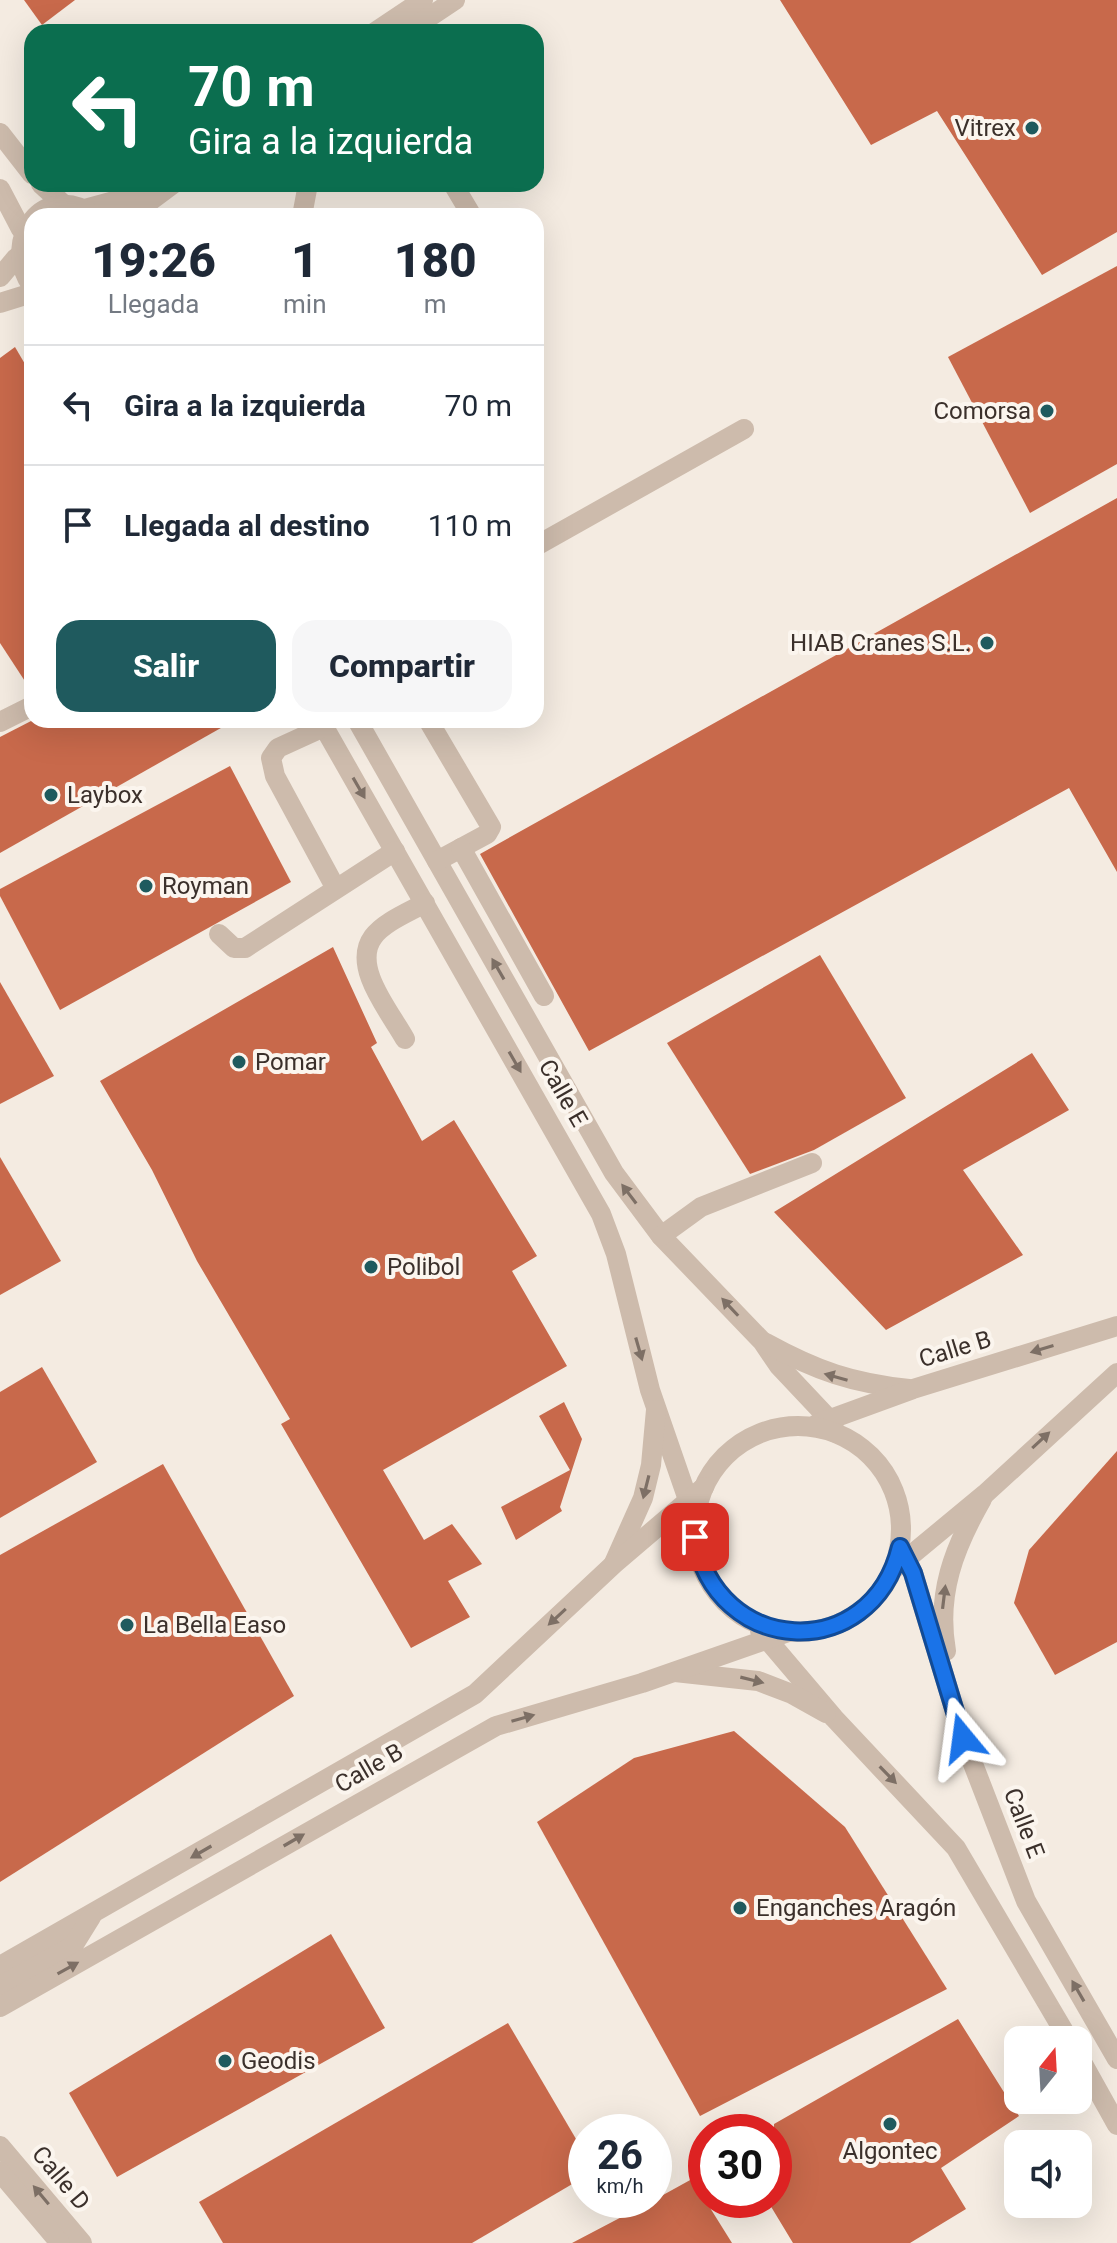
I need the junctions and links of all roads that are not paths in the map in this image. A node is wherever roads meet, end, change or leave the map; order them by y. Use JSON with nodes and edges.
{"nodes":[{"id":1,"x":423,"y":0,"type":"edge"},
{"id":2,"x":455,"y":0,"type":"edge"},
{"id":3,"x":387,"y":24,"type":"edge"},
{"id":4,"x":419,"y":24,"type":"edge"},
{"id":5,"x":0,"y":133,"type":"edge"},
{"id":6,"x":24,"y":164,"type":"edge"},
{"id":7,"x":0,"y":189,"type":"edge"},
{"id":8,"x":50,"y":192,"type":"edge"},
{"id":9,"x":139,"y":192,"type":"edge"},
{"id":10,"x":162,"y":192,"type":"edge"},
{"id":11,"x":63,"y":204,"type":"junction"},
{"id":12,"x":46,"y":208,"type":"edge"},
{"id":13,"x":75,"y":208,"type":"edge"},
{"id":14,"x":102,"y":208,"type":"edge"},
{"id":15,"x":141,"y":208,"type":"edge"},
{"id":16,"x":24,"y":226,"type":"edge"},
{"id":17,"x":21,"y":229,"type":"junction"},
{"id":18,"x":16,"y":258,"type":"junction"},
{"id":19,"x":0,"y":277,"type":"edge"},
{"id":20,"x":24,"y":277,"type":"edge"},
{"id":21,"x":24,"y":296,"type":"edge"},
{"id":22,"x":0,"y":303,"type":"edge"},
{"id":23,"x":744,"y":429,"type":"dead end"},
{"id":24,"x":544,"y":542,"type":"edge"},
{"id":25,"x":24,"y":710,"type":"edge"},
{"id":26,"x":0,"y":722,"type":"edge"},
{"id":27,"x":315,"y":728,"type":"edge"},
{"id":28,"x":324,"y":728,"type":"edge"},
{"id":29,"x":362,"y":728,"type":"edge"},
{"id":30,"x":433,"y":728,"type":"edge"},
{"id":31,"x":461,"y":848,"type":"junction"},
{"id":32,"x":395,"y":851,"type":"junction"},
{"id":33,"x":437,"y":861,"type":"junction"},
{"id":34,"x":335,"y":887,"type":"junction"},
{"id":35,"x":425,"y":903,"type":"junction"},
{"id":36,"x":219,"y":934,"type":"dead end"},
{"id":37,"x":520,"y":1008,"type":"junction"},
{"id":38,"x":405,"y":1039,"type":"dead end"},
{"id":39,"x":812,"y":1163,"type":"dead end"},
{"id":40,"x":661,"y":1236,"type":"junction"},
{"id":41,"x":1117,"y":1326,"type":"edge"},
{"id":42,"x":762,"y":1341,"type":"junction"},
{"id":43,"x":1117,"y":1373,"type":"edge"},
{"id":44,"x":913,"y":1389,"type":"junction"},
{"id":45,"x":656,"y":1410,"type":"junction"},
{"id":46,"x":825,"y":1426,"type":"junction"},
{"id":47,"x":695,"y":1493,"type":"junction"},
{"id":48,"x":985,"y":1494,"type":"junction"},
{"id":49,"x":900,"y":1559,"type":"junction"},
{"id":50,"x":614,"y":1564,"type":"junction"},
{"id":51,"x":754,"y":1622,"type":"junction"},
{"id":52,"x":788,"y":1632,"type":"junction"},
{"id":53,"x":768,"y":1641,"type":"junction"},
{"id":54,"x":675,"y":1672,"type":"junction"},
{"id":55,"x":945,"y":1675,"type":"junction"},
{"id":56,"x":834,"y":1718,"type":"junction"},
{"id":57,"x":93,"y":1913,"type":"junction"},
{"id":58,"x":0,"y":1966,"type":"edge"},
{"id":59,"x":0,"y":1986,"type":"edge"},
{"id":60,"x":0,"y":2007,"type":"edge"},
{"id":61,"x":1061,"y":2026,"type":"edge"},
{"id":62,"x":1117,"y":2059,"type":"edge"},
{"id":63,"x":1092,"y":2080,"type":"edge"},
{"id":64,"x":1117,"y":2125,"type":"edge"},
{"id":65,"x":0,"y":2146,"type":"edge"},
{"id":66,"x":0,"y":2172,"type":"edge"},
{"id":67,"x":60,"y":2243,"type":"edge"},
{"id":68,"x":82,"y":2243,"type":"edge"}],
"edges":[{"from":1,"to":3,"type":"street"},
{"from":2,"to":4,"type":"street"},
{"from":5,"to":6,"type":"street"},
{"from":7,"to":17,"type":"street"},
{"from":8,"to":11,"type":"street"},
{"from":9,"to":14,"type":"street"},
{"from":10,"to":15,"type":"street"},
{"from":11,"to":12,"type":"street"},
{"from":11,"to":13,"type":"street"},
{"from":16,"to":17,"type":"street"},
{"from":17,"to":18,"type":"street"},
{"from":18,"to":19,"type":"street"},
{"from":18,"to":20,"type":"street"},
{"from":21,"to":22,"type":"street"},
{"from":23,"to":24,"type":"street"},
{"from":25,"to":26,"type":"street"},
{"from":27,"to":34,"type":"street"},
{"from":28,"to":32,"type":"street","name":"Calle E","one_way":true},
{"from":29,"to":33,"type":"street","name":"Calle E"},
{"from":30,"to":31,"type":"street"},
{"from":31,"to":33,"type":"street"},
{"from":31,"to":37,"type":"street"},
{"from":32,"to":34,"type":"street"},
{"from":32,"to":35,"type":"street","name":"Calle E"},
{"from":37,"to":33,"type":"street","name":"Calle E","one_way":true},
{"from":34,"to":36,"type":"street"},
{"from":35,"to":38,"type":"street"},
{"from":35,"to":45,"type":"street","name":"Calle E","one_way":true},
{"from":40,"to":37,"type":"street","name":"Calle E","one_way":true},
{"from":39,"to":40,"type":"street"},
{"from":42,"to":40,"type":"street","name":"Calle E","one_way":true},
{"from":41,"to":44,"type":"street","name":"Calle B","one_way":true},
{"from":44,"to":42,"type":"street","name":"Calle E","one_way":true},
{"from":42,"to":46,"type":"street","name":"Calle E"},
{"from":48,"to":43,"type":"street","one_way":true},
{"from":44,"to":46,"type":"street","name":"Calle B"},
{"from":45,"to":47,"type":"street","name":"Calle E"},
{"from":45,"to":50,"type":"street","name":"Calle B","one_way":true},
{"from":46,"to":47,"type":"street"},
{"from":46,"to":49,"type":"street"},
{"from":47,"to":50,"type":"street","name":"Calle B"},
{"from":47,"to":51,"type":"street"},
{"from":48,"to":49,"type":"street"},
{"from":55,"to":48,"type":"street","one_way":true},
{"from":49,"to":52,"type":"street"},
{"from":49,"to":55,"type":"street","name":"Calle E"},
{"from":50,"to":57,"type":"street","name":"Calle B","one_way":true},
{"from":51,"to":52,"type":"street"},
{"from":51,"to":53,"type":"street"},
{"from":52,"to":53,"type":"street","name":"Calle B"},
{"from":53,"to":54,"type":"street","name":"Calle B"},
{"from":53,"to":56,"type":"street"},
{"from":54,"to":56,"type":"street","one_way":true},
{"from":60,"to":54,"type":"street","name":"Calle B","one_way":true},
{"from":62,"to":55,"type":"street","name":"Calle E","one_way":true},
{"from":56,"to":61,"type":"street","one_way":true},
{"from":57,"to":58,"type":"street","name":"Calle B"},
{"from":57,"to":59,"type":"street"},
{"from":63,"to":64,"type":"street"},
{"from":68,"to":65,"type":"street","name":"Calle D","one_way":true},
{"from":66,"to":67,"type":"street","name":"Calle D"}]}
